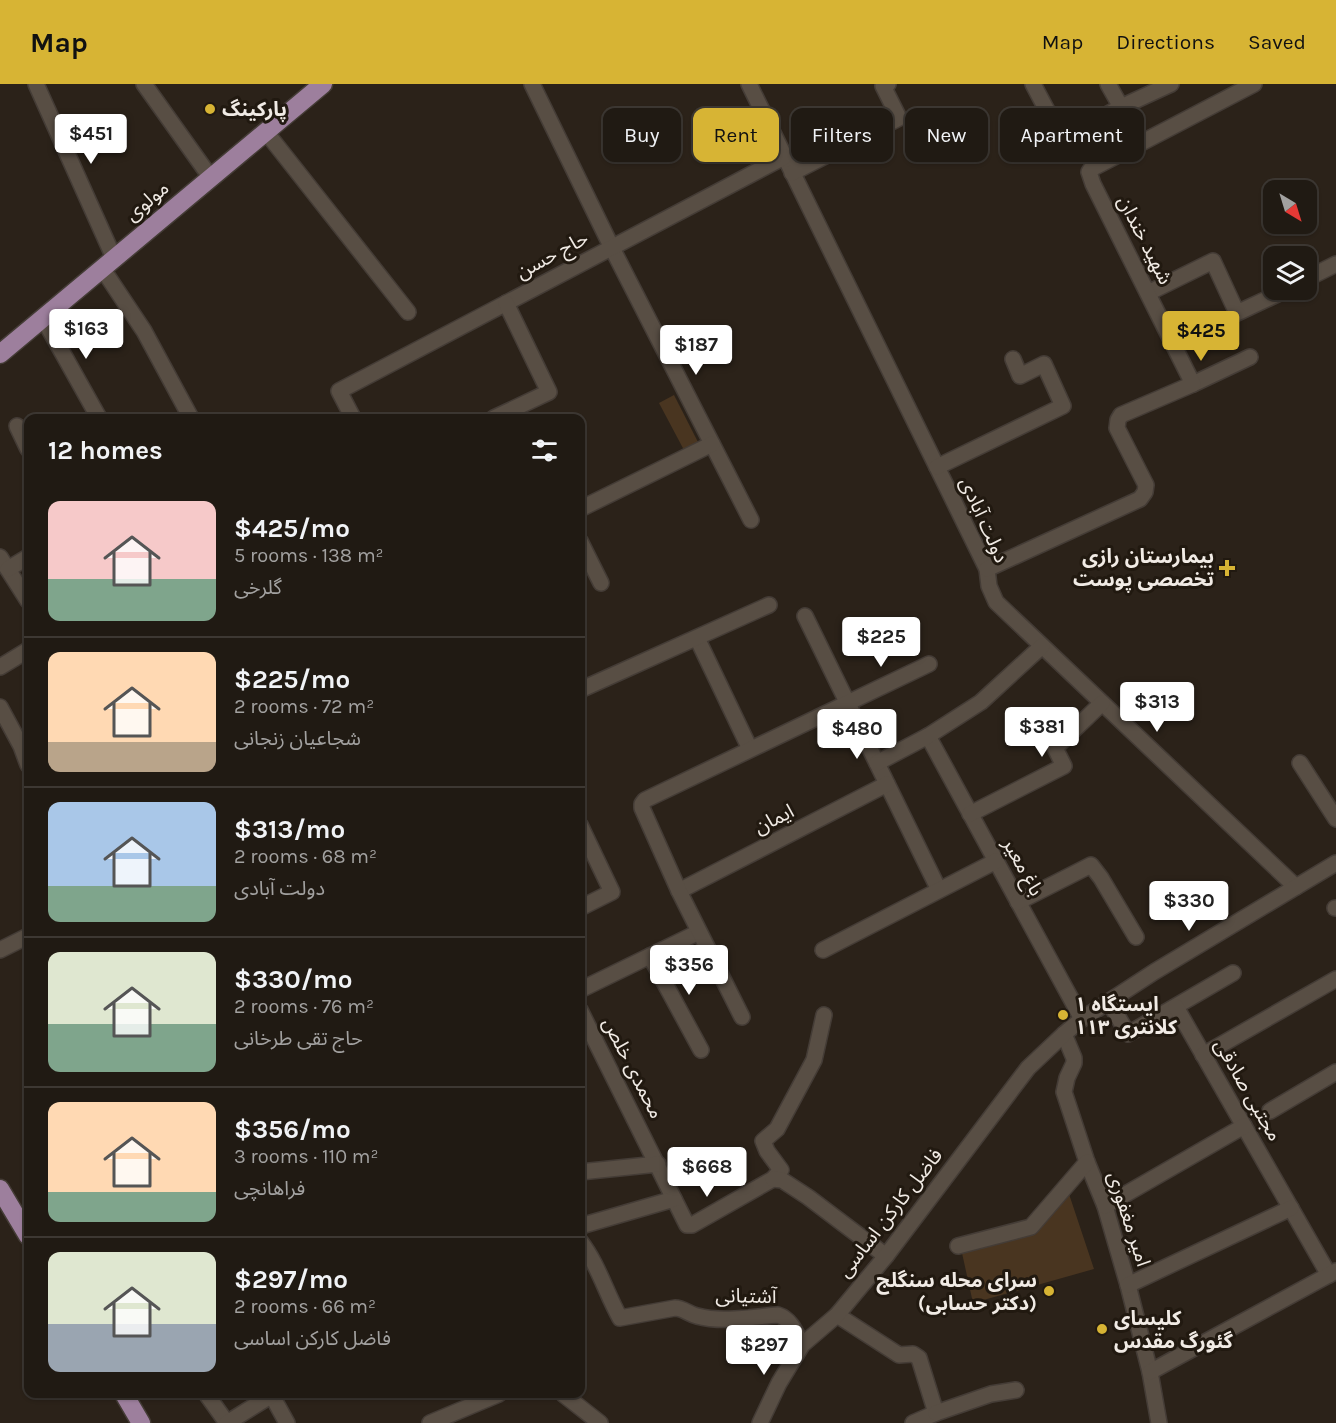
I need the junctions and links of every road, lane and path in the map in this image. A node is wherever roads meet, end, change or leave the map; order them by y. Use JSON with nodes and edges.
{"nodes":[{"id":1,"x":36,"y":84,"type":"edge"},
{"id":2,"x":144,"y":84,"type":"edge"},
{"id":3,"x":323,"y":84,"type":"edge"},
{"id":4,"x":532,"y":84,"type":"edge"},
{"id":5,"x":748,"y":84,"type":"edge"},
{"id":6,"x":888,"y":84,"type":"edge"},
{"id":7,"x":1033,"y":84,"type":"edge"},
{"id":8,"x":1108,"y":84,"type":"edge"},
{"id":9,"x":1171,"y":84,"type":"edge"},
{"id":10,"x":1254,"y":84,"type":"edge"},
{"id":11,"x":1121,"y":107,"type":"junction"},
{"id":12,"x":266,"y":132,"type":"junction"},
{"id":13,"x":784,"y":157,"type":"junction"},
{"id":14,"x":792,"y":173,"type":"junction"},
{"id":15,"x":211,"y":178,"type":"junction"},
{"id":16,"x":612,"y":248,"type":"junction"},
{"id":17,"x":108,"y":263,"type":"junction"},
{"id":18,"x":1336,"y":264,"type":"edge"},
{"id":19,"x":1317,"y":274,"type":"edge"},
{"id":20,"x":1148,"y":293,"type":"junction"},
{"id":21,"x":1265,"y":300,"type":"edge"},
{"id":22,"x":506,"y":303,"type":"junction"},
{"id":23,"x":408,"y":312,"type":"dead end"},
{"id":24,"x":43,"y":318,"type":"junction"},
{"id":25,"x":0,"y":354,"type":"edge"},
{"id":26,"x":1250,"y":357,"type":"dead end"},
{"id":27,"x":1013,"y":359,"type":"dead end"},
{"id":28,"x":1193,"y":384,"type":"junction"},
{"id":29,"x":97,"y":414,"type":"edge"},
{"id":30,"x":189,"y":414,"type":"edge"},
{"id":31,"x":351,"y":414,"type":"edge"},
{"id":32,"x":515,"y":414,"type":"edge"},
{"id":33,"x":17,"y":426,"type":"dead end"},
{"id":34,"x":24,"y":441,"type":"edge"},
{"id":35,"x":712,"y":444,"type":"junction"},
{"id":36,"x":937,"y":467,"type":"junction"},
{"id":37,"x":585,"y":507,"type":"edge"},
{"id":38,"x":751,"y":520,"type":"dead end"},
{"id":39,"x":585,"y":551,"type":"edge"},
{"id":40,"x":24,"y":558,"type":"edge"},
{"id":41,"x":4,"y":563,"type":"edge"},
{"id":42,"x":987,"y":569,"type":"junction"},
{"id":43,"x":601,"y":583,"type":"dead end"},
{"id":44,"x":24,"y":596,"type":"edge"},
{"id":45,"x":769,"y":605,"type":"dead end"},
{"id":46,"x":805,"y":616,"type":"dead end"},
{"id":47,"x":697,"y":638,"type":"junction"},
{"id":48,"x":1042,"y":646,"type":"junction"},
{"id":49,"x":24,"y":652,"type":"edge"},
{"id":50,"x":930,"y":664,"type":"dead end"},
{"id":51,"x":0,"y":667,"type":"edge"},
{"id":52,"x":585,"y":688,"type":"edge"},
{"id":53,"x":847,"y":702,"type":"junction"},
{"id":54,"x":1102,"y":702,"type":"junction"},
{"id":55,"x":0,"y":707,"type":"edge"},
{"id":56,"x":928,"y":736,"type":"junction"},
{"id":57,"x":750,"y":749,"type":"junction"},
{"id":58,"x":24,"y":754,"type":"edge"},
{"id":59,"x":877,"y":763,"type":"junction"},
{"id":60,"x":1300,"y":763,"type":"dead end"},
{"id":61,"x":887,"y":784,"type":"junction"},
{"id":62,"x":970,"y":814,"type":"junction"},
{"id":63,"x":1336,"y":819,"type":"edge"},
{"id":64,"x":585,"y":835,"type":"edge"},
{"id":65,"x":996,"y":861,"type":"junction"},
{"id":66,"x":1334,"y":868,"type":"edge"},
{"id":67,"x":1296,"y":887,"type":"junction"},
{"id":68,"x":939,"y":890,"type":"junction"},
{"id":69,"x":679,"y":891,"type":"junction"},
{"id":70,"x":1018,"y":902,"type":"junction"},
{"id":71,"x":585,"y":906,"type":"edge"},
{"id":72,"x":699,"y":932,"type":"junction"},
{"id":73,"x":1136,"y":937,"type":"dead end"},
{"id":74,"x":24,"y":938,"type":"edge"},
{"id":75,"x":0,"y":950,"type":"edge"},
{"id":76,"x":823,"y":950,"type":"dead end"},
{"id":77,"x":650,"y":956,"type":"junction"},
{"id":78,"x":1233,"y":973,"type":"dead end"},
{"id":79,"x":1336,"y":979,"type":"edge"},
{"id":80,"x":585,"y":988,"type":"edge"},
{"id":81,"x":1109,"y":1002,"type":"junction"},
{"id":82,"x":1176,"y":1007,"type":"junction"},
{"id":83,"x":824,"y":1015,"type":"dead end"},
{"id":84,"x":742,"y":1017,"type":"dead end"},
{"id":85,"x":1082,"y":1019,"type":"junction"},
{"id":86,"x":585,"y":1020,"type":"edge"},
{"id":87,"x":1064,"y":1034,"type":"junction"},
{"id":88,"x":700,"y":1050,"type":"dead end"},
{"id":89,"x":1203,"y":1055,"type":"junction"},
{"id":90,"x":1336,"y":1072,"type":"edge"},
{"id":91,"x":1270,"y":1111,"type":"dead end"},
{"id":92,"x":1244,"y":1126,"type":"junction"},
{"id":93,"x":1087,"y":1162,"type":"junction"},
{"id":94,"x":658,"y":1164,"type":"junction"},
{"id":95,"x":585,"y":1171,"type":"edge"},
{"id":96,"x":773,"y":1179,"type":"junction"},
{"id":97,"x":0,"y":1190,"type":"edge"},
{"id":98,"x":674,"y":1199,"type":"junction"},
{"id":99,"x":1105,"y":1206,"type":"junction"},
{"id":100,"x":1291,"y":1208,"type":"junction"},
{"id":101,"x":585,"y":1225,"type":"edge"},
{"id":102,"x":24,"y":1229,"type":"edge"},
{"id":103,"x":958,"y":1246,"type":"dead end"},
{"id":104,"x":585,"y":1249,"type":"edge"},
{"id":105,"x":886,"y":1256,"type":"junction"},
{"id":106,"x":1333,"y":1273,"type":"edge"},
{"id":107,"x":1128,"y":1285,"type":"junction"},
{"id":108,"x":837,"y":1315,"type":"junction"},
{"id":109,"x":802,"y":1345,"type":"junction"},
{"id":110,"x":1150,"y":1372,"type":"junction"},
{"id":111,"x":1016,"y":1390,"type":"dead end"},
{"id":112,"x":126,"y":1398,"type":"edge"},
{"id":113,"x":210,"y":1398,"type":"edge"},
{"id":114,"x":266,"y":1398,"type":"edge"},
{"id":115,"x":274,"y":1398,"type":"edge"},
{"id":116,"x":489,"y":1398,"type":"edge"},
{"id":117,"x":568,"y":1398,"type":"edge"},
{"id":118,"x":936,"y":1413,"type":"junction"},
{"id":119,"x":141,"y":1423,"type":"edge"},
{"id":120,"x":227,"y":1423,"type":"edge"},
{"id":121,"x":287,"y":1423,"type":"edge"},
{"id":122,"x":430,"y":1423,"type":"edge"},
{"id":123,"x":600,"y":1423,"type":"edge"},
{"id":124,"x":760,"y":1423,"type":"edge"},
{"id":125,"x":912,"y":1423,"type":"edge"},
{"id":126,"x":1159,"y":1423,"type":"edge"}],
"edges":[{"from":1,"to":17,"type":"street"},
{"from":2,"to":15,"type":"street"},
{"from":3,"to":12,"type":"main road","name":"مولوی"},
{"from":4,"to":16,"type":"street"},
{"from":5,"to":13,"type":"street","name":"دولت آبادی"},
{"from":6,"to":14,"type":"street"},
{"from":7,"to":11,"type":"street"},
{"from":8,"to":11,"type":"street"},
{"from":9,"to":11,"type":"street"},
{"from":10,"to":20,"type":"street","name":"شهید خندان"},
{"from":12,"to":15,"type":"main road","name":"مولوی"},
{"from":12,"to":23,"type":"street"},
{"from":13,"to":14,"type":"street","name":"دولت آبادی"},
{"from":13,"to":16,"type":"street","name":"حاج حسن"},
{"from":14,"to":36,"type":"street","name":"دولت آبادی"},
{"from":15,"to":17,"type":"main road","name":"مولوی"},
{"from":16,"to":22,"type":"street","name":"حاج حسن"},
{"from":16,"to":35,"type":"street"},
{"from":17,"to":24,"type":"main road","name":"مولوی"},
{"from":17,"to":30,"type":"street"},
{"from":18,"to":19,"type":"street"},
{"from":20,"to":21,"type":"street"},
{"from":20,"to":28,"type":"street","name":"شهید خندان"},
{"from":22,"to":31,"type":"street","name":"حاج حسن"},
{"from":22,"to":32,"type":"street"},
{"from":24,"to":25,"type":"main road","name":"مولوی"},
{"from":24,"to":29,"type":"street"},
{"from":26,"to":28,"type":"street"},
{"from":27,"to":36,"type":"street"},
{"from":28,"to":42,"type":"street"},
{"from":33,"to":34,"type":"street"},
{"from":35,"to":37,"type":"street"},
{"from":35,"to":38,"type":"street"},
{"from":36,"to":42,"type":"street","name":"دولت آبادی"},
{"from":39,"to":43,"type":"street"},
{"from":40,"to":41,"type":"street"},
{"from":41,"to":44,"type":"street"},
{"from":42,"to":48,"type":"street","name":"دولت آبادی"},
{"from":45,"to":47,"type":"street"},
{"from":46,"to":53,"type":"street"},
{"from":47,"to":52,"type":"street"},
{"from":47,"to":57,"type":"street"},
{"from":48,"to":54,"type":"street","name":"دولت آبادی"},
{"from":48,"to":56,"type":"street"},
{"from":49,"to":51,"type":"street"},
{"from":50,"to":53,"type":"street"},
{"from":53,"to":57,"type":"street"},
{"from":53,"to":59,"type":"street"},
{"from":54,"to":62,"type":"street"},
{"from":54,"to":67,"type":"street","name":"دولت آبادی"},
{"from":55,"to":58,"type":"street"},
{"from":56,"to":59,"type":"street"},
{"from":56,"to":62,"type":"street","name":"باغ معیر"},
{"from":57,"to":69,"type":"street"},
{"from":59,"to":61,"type":"street"},
{"from":60,"to":63,"type":"street"},
{"from":61,"to":68,"type":"street"},
{"from":61,"to":69,"type":"street","name":"ایمان"},
{"from":62,"to":65,"type":"street","name":"باغ معیر"},
{"from":64,"to":71,"type":"street"},
{"from":65,"to":68,"type":"street"},
{"from":65,"to":70,"type":"street","name":"باغ معیر"},
{"from":66,"to":67,"type":"street","name":"فاضل کارکن اساسی"},
{"from":67,"to":81,"type":"street","name":"فاضل کارکن اساسی"},
{"from":68,"to":76,"type":"street"},
{"from":69,"to":72,"type":"street"},
{"from":70,"to":73,"type":"street"},
{"from":70,"to":85,"type":"street","name":"باغ معیر"},
{"from":72,"to":77,"type":"street"},
{"from":72,"to":84,"type":"street"},
{"from":74,"to":75,"type":"street"},
{"from":77,"to":80,"type":"street"},
{"from":77,"to":88,"type":"street"},
{"from":78,"to":82,"type":"street"},
{"from":79,"to":89,"type":"street"},
{"from":81,"to":82,"type":"street"},
{"from":81,"to":85,"type":"street","name":"فاضل کارکن اساسی"},
{"from":82,"to":89,"type":"street","name":"مجتبی صادقی"},
{"from":83,"to":96,"type":"street"},
{"from":85,"to":87,"type":"street","name":"فاضل کارکن اساسی"},
{"from":86,"to":94,"type":"street","name":"محمدی خلص"},
{"from":87,"to":93,"type":"street","name":"امیر مغفوری"},
{"from":87,"to":105,"type":"street","name":"فاضل کارکن اساسی"},
{"from":89,"to":92,"type":"street","name":"مجتبی صادقی"},
{"from":90,"to":91,"type":"street"},
{"from":92,"to":99,"type":"street"},
{"from":92,"to":100,"type":"street","name":"مجتبی صادقی"},
{"from":93,"to":99,"type":"street","name":"امیر مغفوری"},
{"from":93,"to":103,"type":"street"},
{"from":94,"to":95,"type":"street"},
{"from":94,"to":98,"type":"street","name":"محمدی خلص"},
{"from":96,"to":98,"type":"street","name":"محمدی خلص"},
{"from":96,"to":105,"type":"street"},
{"from":97,"to":102,"type":"main road"},
{"from":98,"to":101,"type":"street"},
{"from":99,"to":107,"type":"street","name":"امیر مغفوری"},
{"from":100,"to":106,"type":"street","name":"مجتبی صادقی"},
{"from":100,"to":107,"type":"street"},
{"from":104,"to":109,"type":"street","name":"آشتیانی"},
{"from":105,"to":108,"type":"street","name":"فاضل کارکن اساسی"},
{"from":106,"to":110,"type":"street"},
{"from":107,"to":110,"type":"street","name":"امیر مغفوری"},
{"from":108,"to":109,"type":"street","name":"فاضل کارکن اساسی"},
{"from":108,"to":118,"type":"street"},
{"from":109,"to":124,"type":"street","name":"فاضل کارکن اساسی"},
{"from":110,"to":126,"type":"street","name":"امیر مغفوری"},
{"from":111,"to":118,"type":"street"},
{"from":112,"to":119,"type":"main road"},
{"from":113,"to":120,"type":"street"},
{"from":114,"to":120,"type":"street"},
{"from":115,"to":121,"type":"street"},
{"from":116,"to":122,"type":"street"},
{"from":117,"to":123,"type":"street"},
{"from":118,"to":125,"type":"street"}]}
